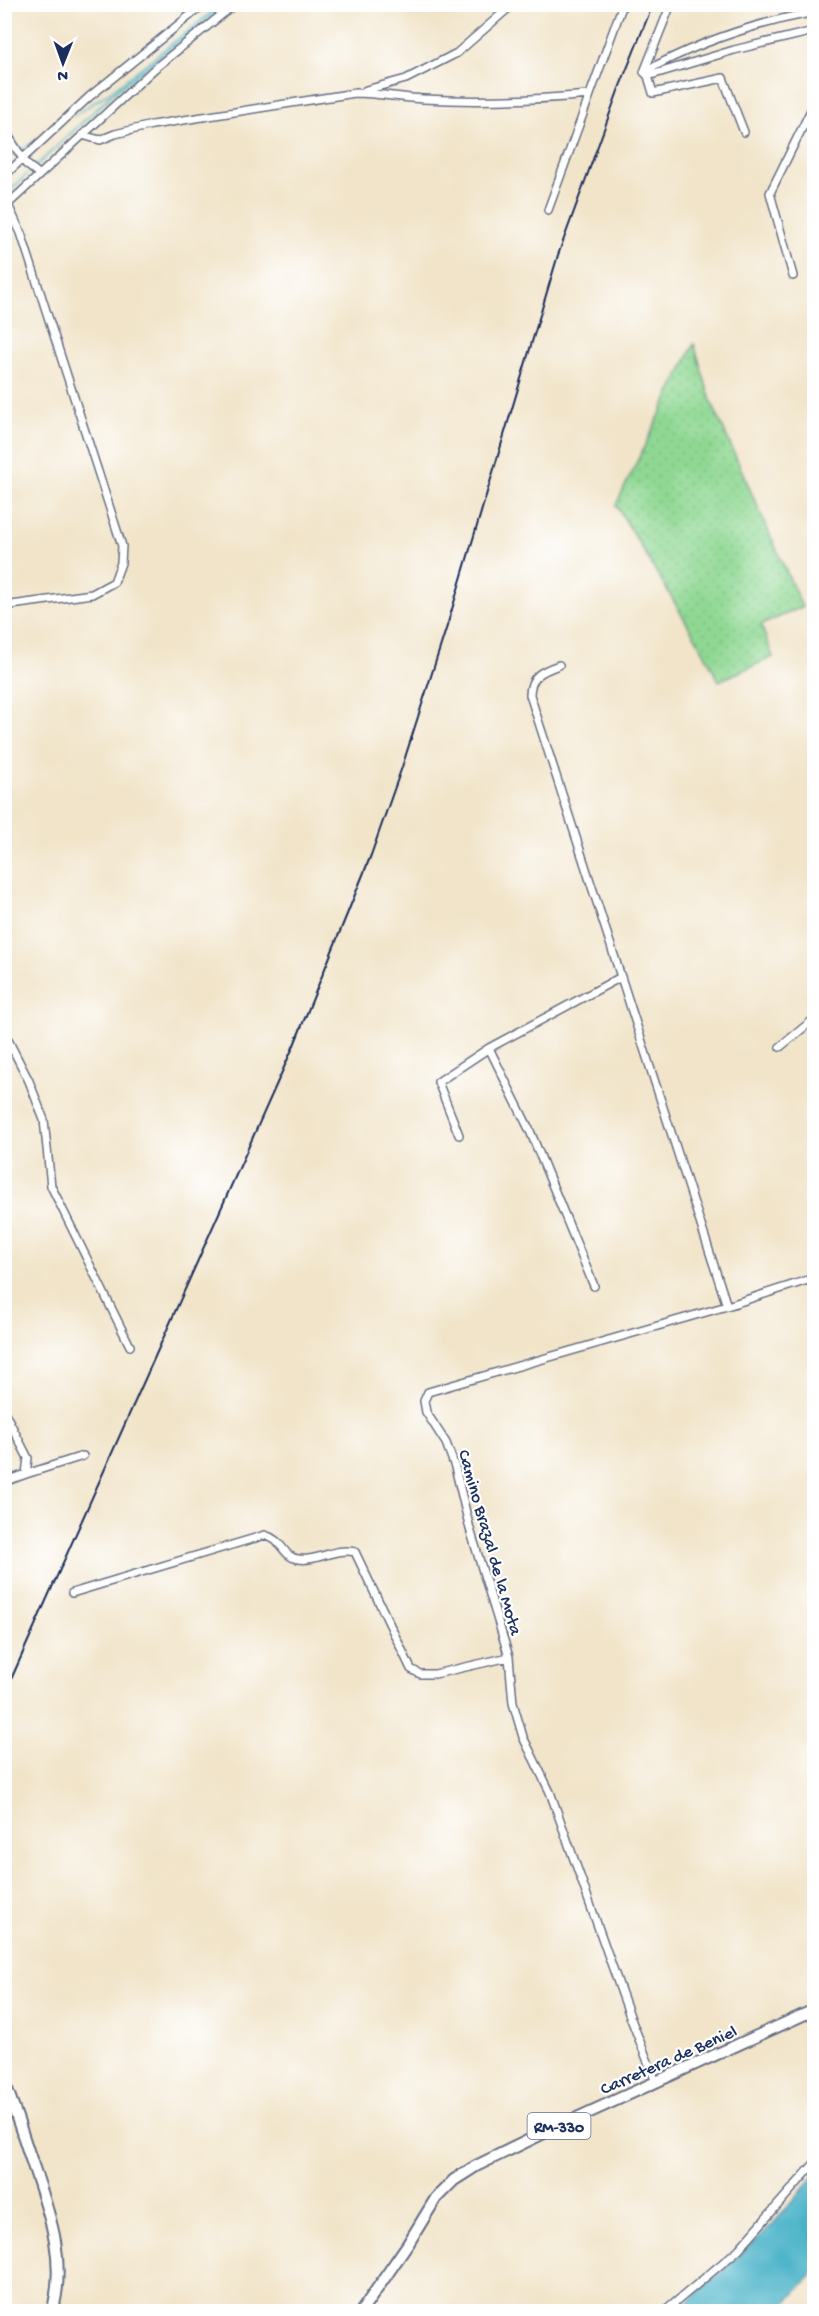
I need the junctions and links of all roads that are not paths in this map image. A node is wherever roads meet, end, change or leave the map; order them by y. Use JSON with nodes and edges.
{"nodes":[{"id":1,"x":204,"y":4,"type":"edge"},
{"id":2,"x":235,"y":4,"type":"edge"},
{"id":3,"x":513,"y":4,"type":"edge"},
{"id":4,"x":623,"y":4,"type":"edge"},
{"id":5,"x":671,"y":4,"type":"edge"},
{"id":6,"x":814,"y":12,"type":"edge"},
{"id":7,"x":814,"y":31,"type":"edge"},
{"id":8,"x":646,"y":74,"type":"junction"},
{"id":9,"x":355,"y":93,"type":"junction"},
{"id":10,"x":589,"y":95,"type":"junction"},
{"id":11,"x":814,"y":104,"type":"edge"},
{"id":12,"x":4,"y":129,"type":"edge"},
{"id":13,"x":744,"y":132,"type":"dead end"},
{"id":14,"x":82,"y":135,"type":"junction"},
{"id":15,"x":25,"y":161,"type":"junction"},
{"id":16,"x":39,"y":174,"type":"junction"},
{"id":17,"x":4,"y":176,"type":"edge"},
{"id":18,"x":6,"y":207,"type":"edge"},
{"id":19,"x":548,"y":210,"type":"dead end"},
{"id":20,"x":793,"y":276,"type":"dead end"},
{"id":21,"x":4,"y":606,"type":"edge"},
{"id":22,"x":559,"y":665,"type":"dead end"},
{"id":23,"x":621,"y":977,"type":"junction"},
{"id":24,"x":814,"y":1019,"type":"edge"},
{"id":25,"x":4,"y":1032,"type":"edge"},
{"id":26,"x":780,"y":1047,"type":"dead end"},
{"id":27,"x":489,"y":1048,"type":"junction"},
{"id":28,"x":459,"y":1135,"type":"dead end"},
{"id":29,"x":814,"y":1278,"type":"edge"},
{"id":30,"x":594,"y":1286,"type":"dead end"},
{"id":31,"x":727,"y":1306,"type":"junction"},
{"id":32,"x":130,"y":1346,"type":"dead end"},
{"id":33,"x":4,"y":1411,"type":"edge"},
{"id":34,"x":83,"y":1456,"type":"dead end"},
{"id":35,"x":26,"y":1474,"type":"junction"},
{"id":36,"x":4,"y":1482,"type":"edge"},
{"id":37,"x":72,"y":1593,"type":"dead end"},
{"id":38,"x":509,"y":1657,"type":"junction"},
{"id":39,"x":814,"y":2010,"type":"edge"},
{"id":40,"x":4,"y":2081,"type":"edge"},
{"id":41,"x":656,"y":2082,"type":"junction"},
{"id":42,"x":814,"y":2164,"type":"edge"},
{"id":43,"x":52,"y":2312,"type":"edge"},
{"id":44,"x":361,"y":2312,"type":"edge"},
{"id":45,"x":664,"y":2312,"type":"edge"}],
"edges":[{"from":1,"to":15,"type":"street"},
{"from":2,"to":14,"type":"street"},
{"from":3,"to":9,"type":"street"},
{"from":4,"to":10,"type":"street"},
{"from":5,"to":8,"type":"street"},
{"from":6,"to":8,"type":"street"},
{"from":7,"to":8,"type":"street"},
{"from":8,"to":13,"type":"street"},
{"from":9,"to":10,"type":"street"},
{"from":9,"to":14,"type":"street"},
{"from":10,"to":19,"type":"street"},
{"from":11,"to":20,"type":"street"},
{"from":12,"to":15,"type":"street"},
{"from":14,"to":16,"type":"street"},
{"from":15,"to":16,"type":"street"},
{"from":15,"to":17,"type":"street"},
{"from":16,"to":18,"type":"street"},
{"from":18,"to":21,"type":"street"},
{"from":22,"to":23,"type":"street"},
{"from":23,"to":27,"type":"street"},
{"from":23,"to":31,"type":"street"},
{"from":24,"to":26,"type":"street"},
{"from":25,"to":32,"type":"street"},
{"from":27,"to":28,"type":"street"},
{"from":27,"to":30,"type":"street"},
{"from":29,"to":31,"type":"street","name":"Camino Brazal de la Mota"},
{"from":31,"to":38,"type":"street","name":"Camino Brazal de la Mota"},
{"from":33,"to":35,"type":"street"},
{"from":34,"to":35,"type":"street"},
{"from":35,"to":36,"type":"street"},
{"from":37,"to":38,"type":"street"},
{"from":38,"to":41,"type":"street","name":"Camino Brazal de la Mota"},
{"from":39,"to":41,"type":"main road","name":"Carretera de Beniel","number":"RM-330"},
{"from":40,"to":43,"type":"main road"},
{"from":41,"to":44,"type":"main road","name":"Carretera de Beniel","number":"RM-330"},
{"from":42,"to":45,"type":"street"}]}
